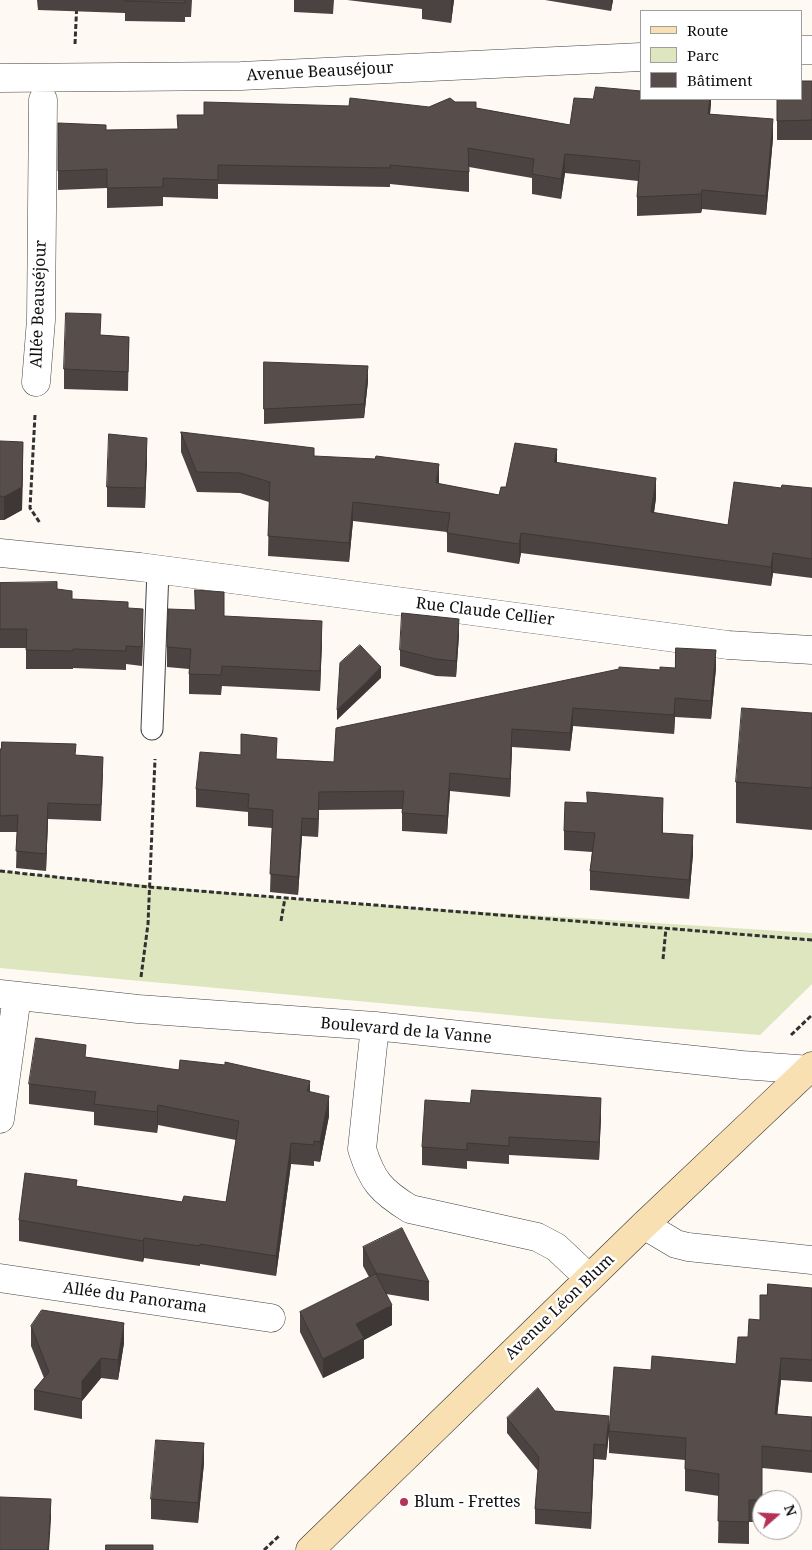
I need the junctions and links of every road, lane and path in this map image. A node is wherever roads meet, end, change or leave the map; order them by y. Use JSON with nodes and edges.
{"nodes":[{"id":1,"x":76,"y":0,"type":"edge"},
{"id":2,"x":75,"y":45,"type":"dead end"},
{"id":3,"x":640,"y":58,"type":"edge"},
{"id":4,"x":0,"y":78,"type":"edge"},
{"id":5,"x":43,"y":100,"type":"dead end"},
{"id":6,"x":36,"y":382,"type":"joint"},
{"id":7,"x":40,"y":524,"type":"dead end"},
{"id":8,"x":0,"y":553,"type":"edge"},
{"id":9,"x":158,"y":570,"type":"junction"},
{"id":10,"x":812,"y":650,"type":"edge"},
{"id":11,"x":152,"y":729,"type":"joint"},
{"id":12,"x":0,"y":871,"type":"edge"},
{"id":13,"x":148,"y":887,"type":"junction"},
{"id":14,"x":285,"y":898,"type":"junction"},
{"id":15,"x":281,"y":921,"type":"dead end"},
{"id":16,"x":666,"y":928,"type":"junction"},
{"id":17,"x":812,"y":940,"type":"edge"},
{"id":18,"x":663,"y":959,"type":"dead end"},
{"id":19,"x":8,"y":995,"type":"edge"},
{"id":20,"x":138,"y":1009,"type":"junction"},
{"id":21,"x":375,"y":1026,"type":"junction"},
{"id":22,"x":810,"y":1069,"type":"edge"},
{"id":23,"x":0,"y":1119,"type":"edge"},
{"id":24,"x":644,"y":1224,"type":"junction"},
{"id":25,"x":812,"y":1260,"type":"edge"},
{"id":26,"x":0,"y":1278,"type":"edge"},
{"id":27,"x":589,"y":1278,"type":"junction"},
{"id":28,"x":271,"y":1318,"type":"dead end"},
{"id":29,"x":310,"y":1550,"type":"edge"}],
"edges":[{"from":1,"to":2,"type":"path"},
{"from":3,"to":4,"type":"street","name":"Avenue Beauséjour"},
{"from":5,"to":6,"type":"street","name":"Allée Beauséjour"},
{"from":6,"to":7,"type":"path","name":"Allée Beauséjour"},
{"from":8,"to":9,"type":"street","name":"Rue Claude Cellier"},
{"from":9,"to":10,"type":"street","name":"Rue Claude Cellier"},
{"from":9,"to":11,"type":"lane"},
{"from":11,"to":13,"type":"path"},
{"from":12,"to":13,"type":"path"},
{"from":13,"to":14,"type":"path"},
{"from":13,"to":20,"type":"path"},
{"from":14,"to":15,"type":"path"},
{"from":14,"to":16,"type":"path"},
{"from":16,"to":17,"type":"path"},
{"from":16,"to":18,"type":"path"},
{"from":19,"to":20,"type":"street","name":"Boulevard de la Vanne"},
{"from":19,"to":23,"type":"street"},
{"from":20,"to":21,"type":"street","name":"Boulevard de la Vanne"},
{"from":21,"to":22,"type":"street","name":"Boulevard de la Vanne"},
{"from":21,"to":27,"type":"street"},
{"from":22,"to":24,"type":"main road","name":"Avenue Léon Blum"},
{"from":24,"to":25,"type":"street"},
{"from":24,"to":27,"type":"main road","name":"Avenue Léon Blum"},
{"from":26,"to":28,"type":"street","name":"Allée du Panorama"},
{"from":27,"to":29,"type":"main road","name":"Avenue Léon Blum"}]}
